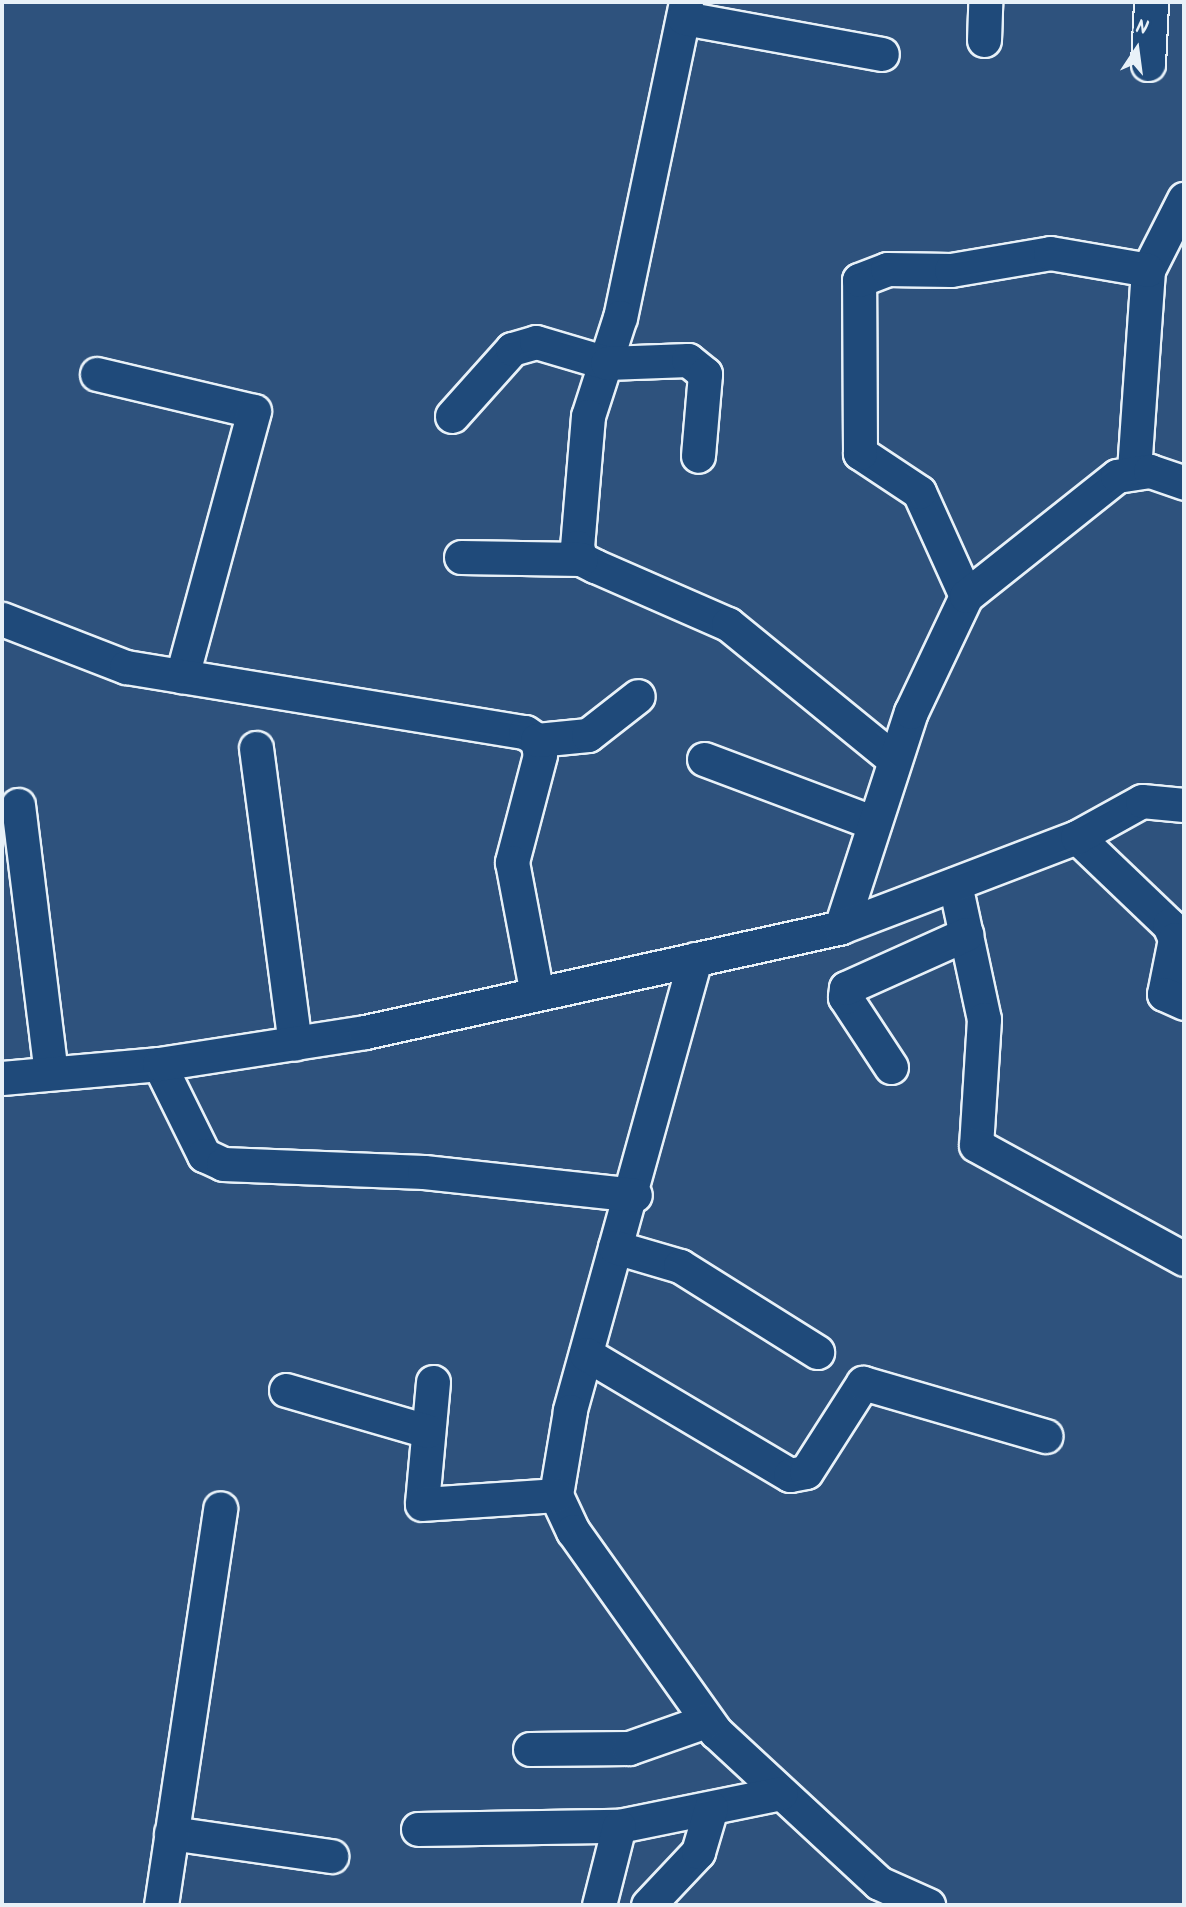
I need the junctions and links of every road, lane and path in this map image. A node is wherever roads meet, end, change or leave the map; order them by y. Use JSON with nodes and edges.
{"nodes":[{"id":1,"x":985,"y":2,"type":"edge"},
{"id":2,"x":1151,"y":2,"type":"edge"},
{"id":3,"x":685,"y":10,"type":"edge"},
{"id":4,"x":984,"y":40,"type":"dead end"},
{"id":5,"x":882,"y":54,"type":"dead end"},
{"id":6,"x":1148,"y":64,"type":"dead end"},
{"id":7,"x":1184,"y":199,"type":"edge"},
{"id":8,"x":1148,"y":271,"type":"junction"},
{"id":9,"x":607,"y":363,"type":"junction"},
{"id":10,"x":97,"y":373,"type":"dead end"},
{"id":11,"x":453,"y":416,"type":"dead end"},
{"id":12,"x":698,"y":456,"type":"dead end"},
{"id":13,"x":1134,"y":470,"type":"junction"},
{"id":14,"x":1184,"y":483,"type":"edge"},
{"id":15,"x":461,"y":557,"type":"dead end"},
{"id":16,"x":581,"y":559,"type":"junction"},
{"id":17,"x":966,"y":596,"type":"junction"},
{"id":18,"x":2,"y":620,"type":"edge"},
{"id":19,"x":182,"y":676,"type":"junction"},
{"id":20,"x":638,"y":696,"type":"dead end"},
{"id":21,"x":537,"y":740,"type":"junction"},
{"id":22,"x":256,"y":748,"type":"dead end"},
{"id":23,"x":704,"y":759,"type":"dead end"},
{"id":24,"x":895,"y":761,"type":"junction"},
{"id":25,"x":18,"y":805,"type":"dead end"},
{"id":26,"x":1184,"y":805,"type":"edge"},
{"id":27,"x":874,"y":823,"type":"junction"},
{"id":28,"x":1077,"y":837,"type":"junction"},
{"id":29,"x":955,"y":884,"type":"junction"},
{"id":30,"x":841,"y":926,"type":"junction"},
{"id":31,"x":966,"y":934,"type":"junction"},
{"id":32,"x":695,"y":959,"type":"junction"},
{"id":33,"x":537,"y":994,"type":"junction"},
{"id":34,"x":1184,"y":1003,"type":"edge"},
{"id":35,"x":295,"y":1043,"type":"junction"},
{"id":36,"x":159,"y":1064,"type":"junction"},
{"id":37,"x":891,"y":1067,"type":"dead end"},
{"id":38,"x":51,"y":1073,"type":"junction"},
{"id":39,"x":2,"y":1078,"type":"edge"},
{"id":40,"x":635,"y":1195,"type":"junction"},
{"id":41,"x":615,"y":1247,"type":"junction"},
{"id":42,"x":1184,"y":1259,"type":"edge"},
{"id":43,"x":817,"y":1352,"type":"dead end"},
{"id":44,"x":586,"y":1354,"type":"junction"},
{"id":45,"x":433,"y":1382,"type":"dead end"},
{"id":46,"x":286,"y":1390,"type":"dead end"},
{"id":47,"x":426,"y":1431,"type":"junction"},
{"id":48,"x":1045,"y":1436,"type":"dead end"},
{"id":49,"x":556,"y":1495,"type":"junction"},
{"id":50,"x":220,"y":1508,"type":"dead end"},
{"id":51,"x":706,"y":1721,"type":"junction"},
{"id":52,"x":530,"y":1749,"type":"dead end"},
{"id":53,"x":782,"y":1793,"type":"junction"},
{"id":54,"x":710,"y":1808,"type":"junction"},
{"id":55,"x":619,"y":1826,"type":"junction"},
{"id":56,"x":418,"y":1829,"type":"dead end"},
{"id":57,"x":171,"y":1833,"type":"junction"},
{"id":58,"x":331,"y":1856,"type":"dead end"},
{"id":59,"x":877,"y":1894,"type":"edge"},
{"id":60,"x":160,"y":1905,"type":"edge"},
{"id":61,"x":599,"y":1905,"type":"edge"},
{"id":62,"x":648,"y":1905,"type":"edge"},
{"id":63,"x":928,"y":1905,"type":"edge"}],
"edges":[{"from":1,"to":4,"type":"street"},
{"from":2,"to":6,"type":"street"},
{"from":3,"to":5,"type":"street"},
{"from":3,"to":9,"type":"street"},
{"from":7,"to":8,"type":"street"},
{"from":8,"to":13,"type":"street"},
{"from":8,"to":17,"type":"street"},
{"from":9,"to":11,"type":"street"},
{"from":9,"to":12,"type":"street"},
{"from":9,"to":16,"type":"street"},
{"from":10,"to":19,"type":"street"},
{"from":13,"to":14,"type":"street"},
{"from":13,"to":17,"type":"street"},
{"from":15,"to":16,"type":"street"},
{"from":16,"to":24,"type":"street"},
{"from":17,"to":24,"type":"street"},
{"from":18,"to":19,"type":"street"},
{"from":19,"to":21,"type":"street"},
{"from":20,"to":21,"type":"street"},
{"from":21,"to":33,"type":"street"},
{"from":22,"to":35,"type":"street"},
{"from":23,"to":27,"type":"street"},
{"from":24,"to":27,"type":"street"},
{"from":25,"to":38,"type":"street"},
{"from":26,"to":28,"type":"street"},
{"from":27,"to":30,"type":"street"},
{"from":28,"to":29,"type":"street"},
{"from":28,"to":34,"type":"street"},
{"from":29,"to":30,"type":"street"},
{"from":29,"to":31,"type":"street"},
{"from":30,"to":32,"type":"street"},
{"from":31,"to":37,"type":"street"},
{"from":31,"to":42,"type":"street"},
{"from":32,"to":33,"type":"street"},
{"from":32,"to":40,"type":"street"},
{"from":33,"to":35,"type":"street"},
{"from":35,"to":36,"type":"street"},
{"from":36,"to":38,"type":"street"},
{"from":36,"to":40,"type":"street"},
{"from":38,"to":39,"type":"street"},
{"from":40,"to":41,"type":"street"},
{"from":41,"to":43,"type":"street"},
{"from":41,"to":44,"type":"street"},
{"from":44,"to":48,"type":"street"},
{"from":44,"to":49,"type":"street"},
{"from":45,"to":47,"type":"street"},
{"from":46,"to":47,"type":"street"},
{"from":47,"to":49,"type":"street"},
{"from":49,"to":51,"type":"street"},
{"from":50,"to":57,"type":"street"},
{"from":51,"to":52,"type":"street"},
{"from":51,"to":53,"type":"street"},
{"from":53,"to":54,"type":"street"},
{"from":53,"to":59,"type":"street"},
{"from":54,"to":55,"type":"street"},
{"from":54,"to":62,"type":"street"},
{"from":55,"to":56,"type":"street"},
{"from":55,"to":61,"type":"street"},
{"from":57,"to":58,"type":"street"},
{"from":57,"to":60,"type":"street"},
{"from":59,"to":63,"type":"street"}]}
